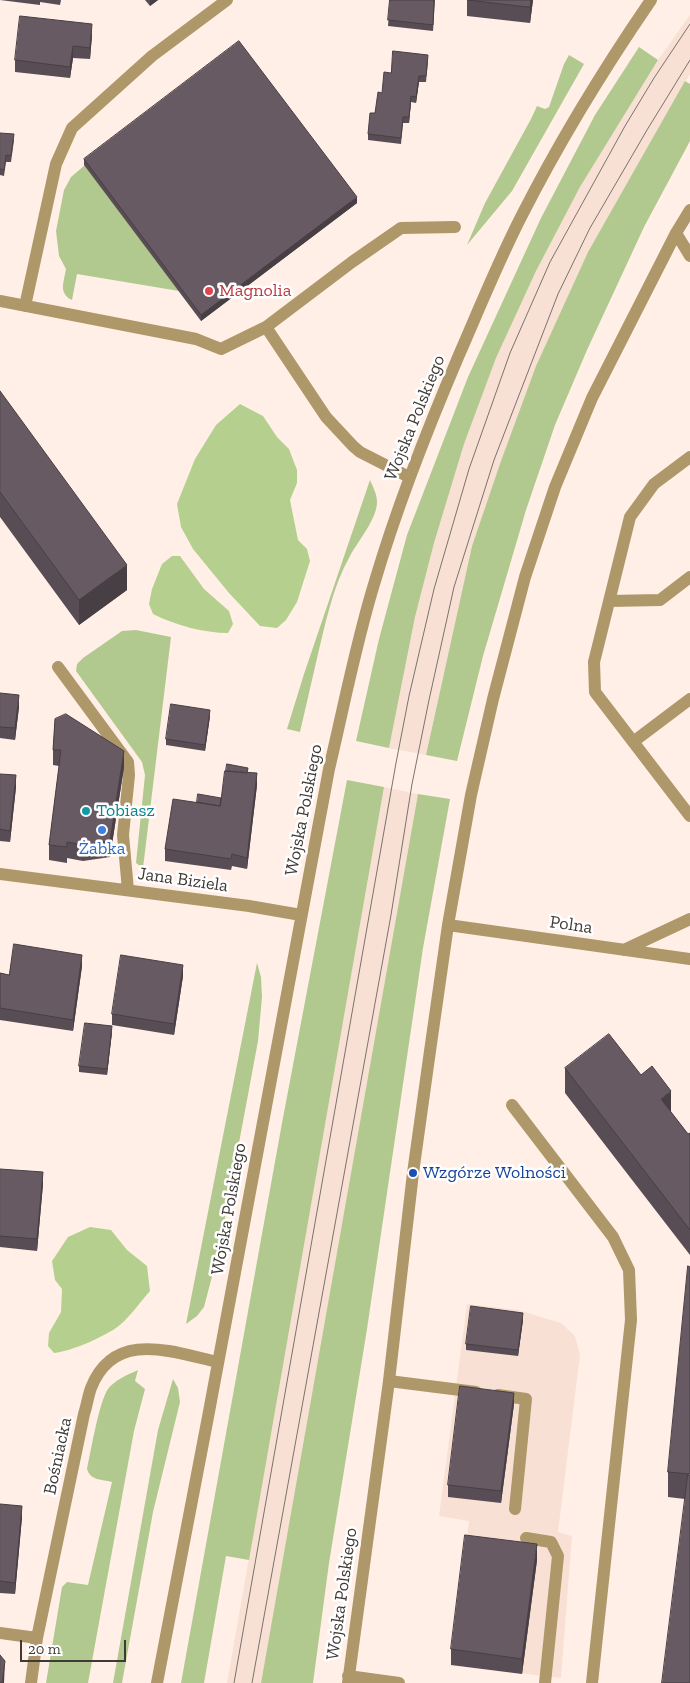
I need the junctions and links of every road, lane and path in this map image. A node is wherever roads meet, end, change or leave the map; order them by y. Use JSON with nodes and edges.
{"nodes":[{"id":1,"x":228,"y":0,"type":"edge"},
{"id":2,"x":651,"y":0,"type":"edge"},
{"id":3,"x":690,"y":210,"type":"edge"},
{"id":4,"x":455,"y":227,"type":"dead end"},
{"id":5,"x":676,"y":233,"type":"junction"},
{"id":6,"x":690,"y":256,"type":"edge"},
{"id":7,"x":0,"y":301,"type":"edge"},
{"id":8,"x":25,"y":306,"type":"junction"},
{"id":9,"x":266,"y":327,"type":"junction"},
{"id":10,"x":690,"y":457,"type":"edge"},
{"id":11,"x":409,"y":476,"type":"junction"},
{"id":12,"x":690,"y":577,"type":"edge"},
{"id":13,"x":609,"y":601,"type":"junction"},
{"id":14,"x":58,"y":667,"type":"dead end"},
{"id":15,"x":690,"y":699,"type":"edge"},
{"id":16,"x":633,"y":742,"type":"junction"},
{"id":17,"x":689,"y":813,"type":"edge"},
{"id":18,"x":0,"y":874,"type":"edge"},
{"id":19,"x":128,"y":890,"type":"junction"},
{"id":20,"x":301,"y":915,"type":"junction"},
{"id":21,"x":690,"y":919,"type":"edge"},
{"id":22,"x":448,"y":925,"type":"junction"},
{"id":23,"x":623,"y":950,"type":"junction"},
{"id":24,"x":690,"y":959,"type":"edge"},
{"id":25,"x":512,"y":1105,"type":"dead end"},
{"id":26,"x":218,"y":1362,"type":"junction"},
{"id":27,"x":389,"y":1381,"type":"junction"},
{"id":28,"x":515,"y":1509,"type":"dead end"},
{"id":29,"x":526,"y":1538,"type":"dead end"},
{"id":30,"x":0,"y":1633,"type":"edge"},
{"id":31,"x":37,"y":1638,"type":"junction"},
{"id":32,"x":348,"y":1680,"type":"edge"},
{"id":33,"x":31,"y":1683,"type":"edge"},
{"id":34,"x":157,"y":1683,"type":"edge"},
{"id":35,"x":399,"y":1683,"type":"edge"},
{"id":36,"x":545,"y":1683,"type":"edge"},
{"id":37,"x":592,"y":1683,"type":"edge"}],
"edges":[{"from":1,"to":8,"type":"street"},
{"from":2,"to":11,"type":"street","name":"Wojska Polskiego"},
{"from":3,"to":5,"type":"street","name":"Wojska Polskiego"},
{"from":4,"to":9,"type":"street"},
{"from":5,"to":6,"type":"street"},
{"from":5,"to":22,"type":"street","name":"Wojska Polskiego"},
{"from":7,"to":8,"type":"street"},
{"from":8,"to":9,"type":"street"},
{"from":9,"to":11,"type":"street"},
{"from":10,"to":13,"type":"street"},
{"from":11,"to":20,"type":"street","name":"Wojska Polskiego"},
{"from":12,"to":13,"type":"street"},
{"from":13,"to":16,"type":"street"},
{"from":14,"to":19,"type":"street"},
{"from":15,"to":16,"type":"street"},
{"from":16,"to":17,"type":"street"},
{"from":18,"to":19,"type":"street","name":"Jana Biziela"},
{"from":19,"to":20,"type":"street","name":"Jana Biziela"},
{"from":20,"to":26,"type":"street","name":"Wojska Polskiego"},
{"from":21,"to":23,"type":"street"},
{"from":22,"to":23,"type":"street","name":"Polna"},
{"from":22,"to":27,"type":"street","name":"Wojska Polskiego"},
{"from":23,"to":24,"type":"street","name":"Polna"},
{"from":25,"to":37,"type":"street"},
{"from":26,"to":31,"type":"street","name":"Bośniacka"},
{"from":26,"to":34,"type":"street","name":"Wojska Polskiego"},
{"from":27,"to":28,"type":"street"},
{"from":27,"to":32,"type":"street","name":"Wojska Polskiego"},
{"from":29,"to":36,"type":"street"},
{"from":30,"to":31,"type":"street"},
{"from":31,"to":33,"type":"street","name":"Bośniacka"},
{"from":32,"to":35,"type":"street"}]}
